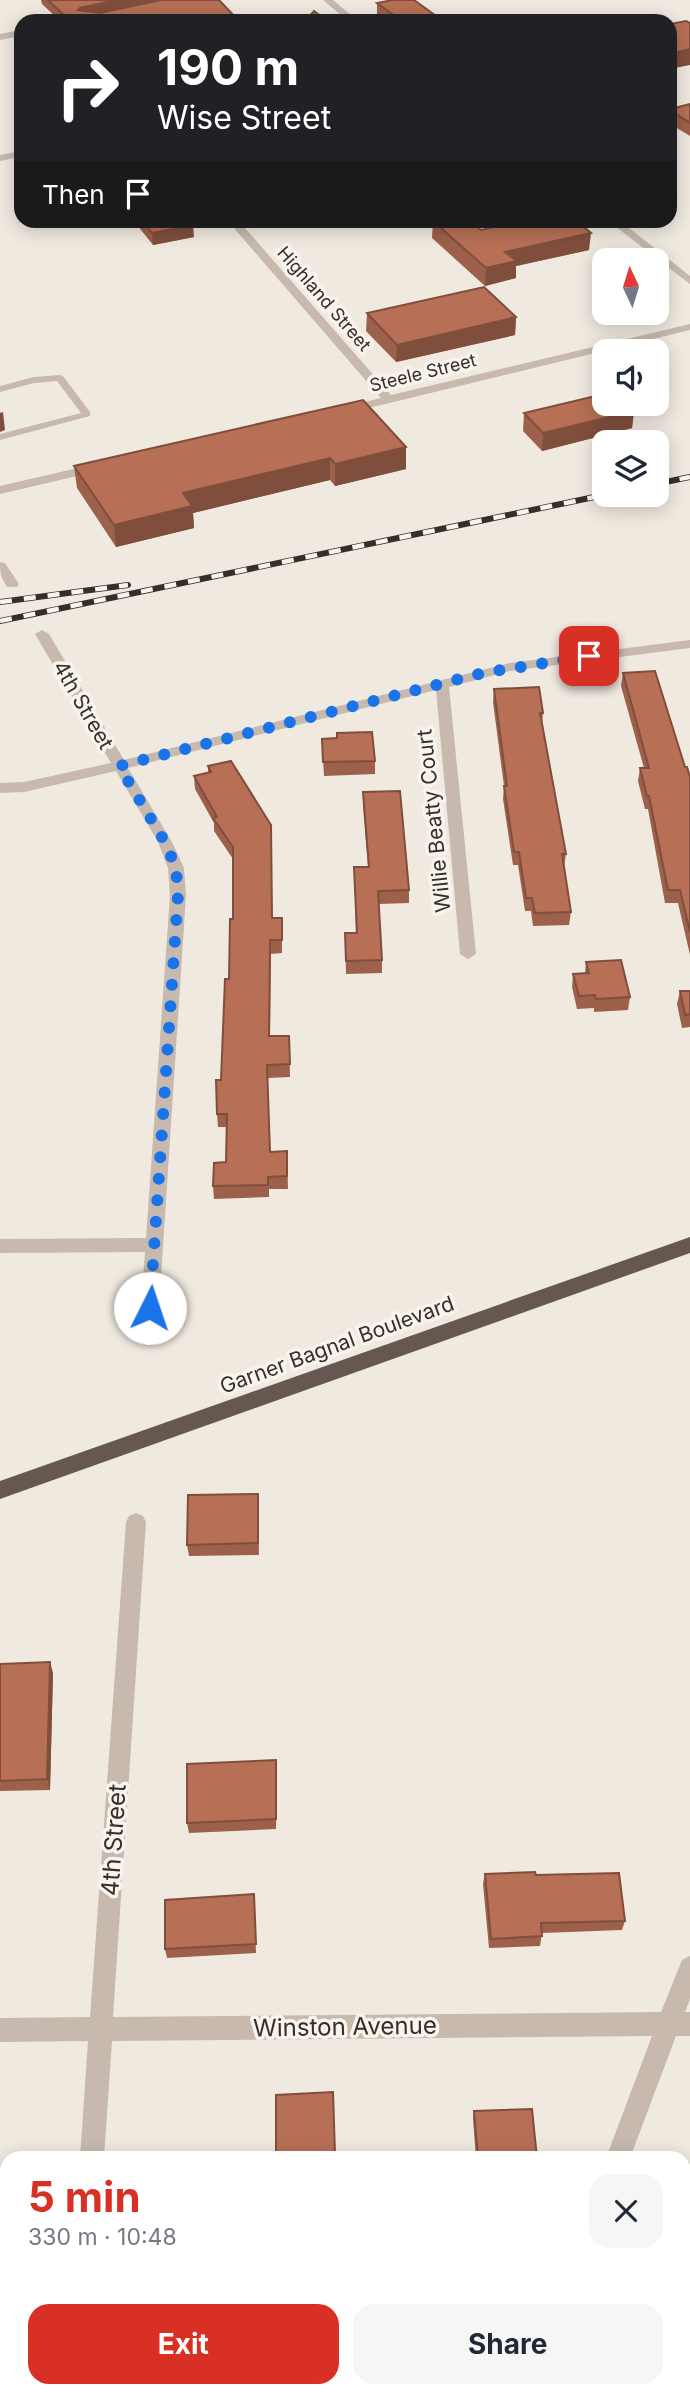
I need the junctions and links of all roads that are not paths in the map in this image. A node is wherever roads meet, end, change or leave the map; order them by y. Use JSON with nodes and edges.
{"nodes":[{"id":1,"x":327,"y":0,"type":"edge"},
{"id":2,"x":345,"y":14,"type":"edge"},
{"id":3,"x":239,"y":228,"type":"edge"},
{"id":4,"x":622,"y":228,"type":"edge"},
{"id":5,"x":690,"y":281,"type":"edge"},
{"id":6,"x":690,"y":327,"type":"edge"},
{"id":7,"x":0,"y":389,"type":"edge"},
{"id":8,"x":388,"y":400,"type":"junction"},
{"id":9,"x":337,"y":412,"type":"edge"},
{"id":10,"x":0,"y":437,"type":"edge"},
{"id":11,"x":105,"y":466,"type":"edge"},
{"id":12,"x":0,"y":490,"type":"edge"},
{"id":13,"x":0,"y":566,"type":"edge"},
{"id":14,"x":12,"y":584,"type":"dead end"},
{"id":15,"x":42,"y":634,"type":"dead end"},
{"id":16,"x":690,"y":644,"type":"edge"},
{"id":17,"x":442,"y":684,"type":"junction"},
{"id":18,"x":119,"y":766,"type":"junction"},
{"id":19,"x":0,"y":788,"type":"edge"},
{"id":20,"x":468,"y":954,"type":"dead end"},
{"id":21,"x":154,"y":1245,"type":"junction"},
{"id":22,"x":690,"y":1245,"type":"edge"},
{"id":23,"x":0,"y":1246,"type":"edge"},
{"id":24,"x":150,"y":1308,"type":"dead end"},
{"id":25,"x":0,"y":1490,"type":"edge"},
{"id":26,"x":136,"y":1522,"type":"dead end"},
{"id":27,"x":690,"y":1968,"type":"edge"},
{"id":28,"x":679,"y":2024,"type":"edge"},
{"id":29,"x":101,"y":2029,"type":"junction"},
{"id":30,"x":0,"y":2030,"type":"edge"},
{"id":31,"x":92,"y":2151,"type":"edge"},
{"id":32,"x":621,"y":2151,"type":"edge"}],
"edges":[{"from":1,"to":2,"type":"street"},
{"from":3,"to":8,"type":"street","name":"Highland Street"},
{"from":4,"to":5,"type":"street"},
{"from":6,"to":8,"type":"street","name":"Steele Street"},
{"from":7,"to":10,"type":"lane"},
{"from":8,"to":9,"type":"street","name":"Steele Street"},
{"from":11,"to":12,"type":"street"},
{"from":13,"to":14,"type":"street"},
{"from":15,"to":18,"type":"street","name":"4th Street"},
{"from":16,"to":17,"type":"street"},
{"from":17,"to":18,"type":"street"},
{"from":17,"to":20,"type":"street","name":"Willie Beatty Court"},
{"from":18,"to":19,"type":"street"},
{"from":18,"to":21,"type":"street","name":"4th Street"},
{"from":21,"to":23,"type":"street"},
{"from":21,"to":24,"type":"street","name":"4th Street"},
{"from":22,"to":25,"type":"highway","name":"Garner Bagnal Boulevard"},
{"from":26,"to":29,"type":"street","name":"4th Street"},
{"from":27,"to":28,"type":"street"},
{"from":28,"to":29,"type":"street","name":"Winston Avenue"},
{"from":28,"to":32,"type":"street"},
{"from":29,"to":30,"type":"street","name":"Winston Avenue"},
{"from":29,"to":31,"type":"street","name":"4th Street"}]}
